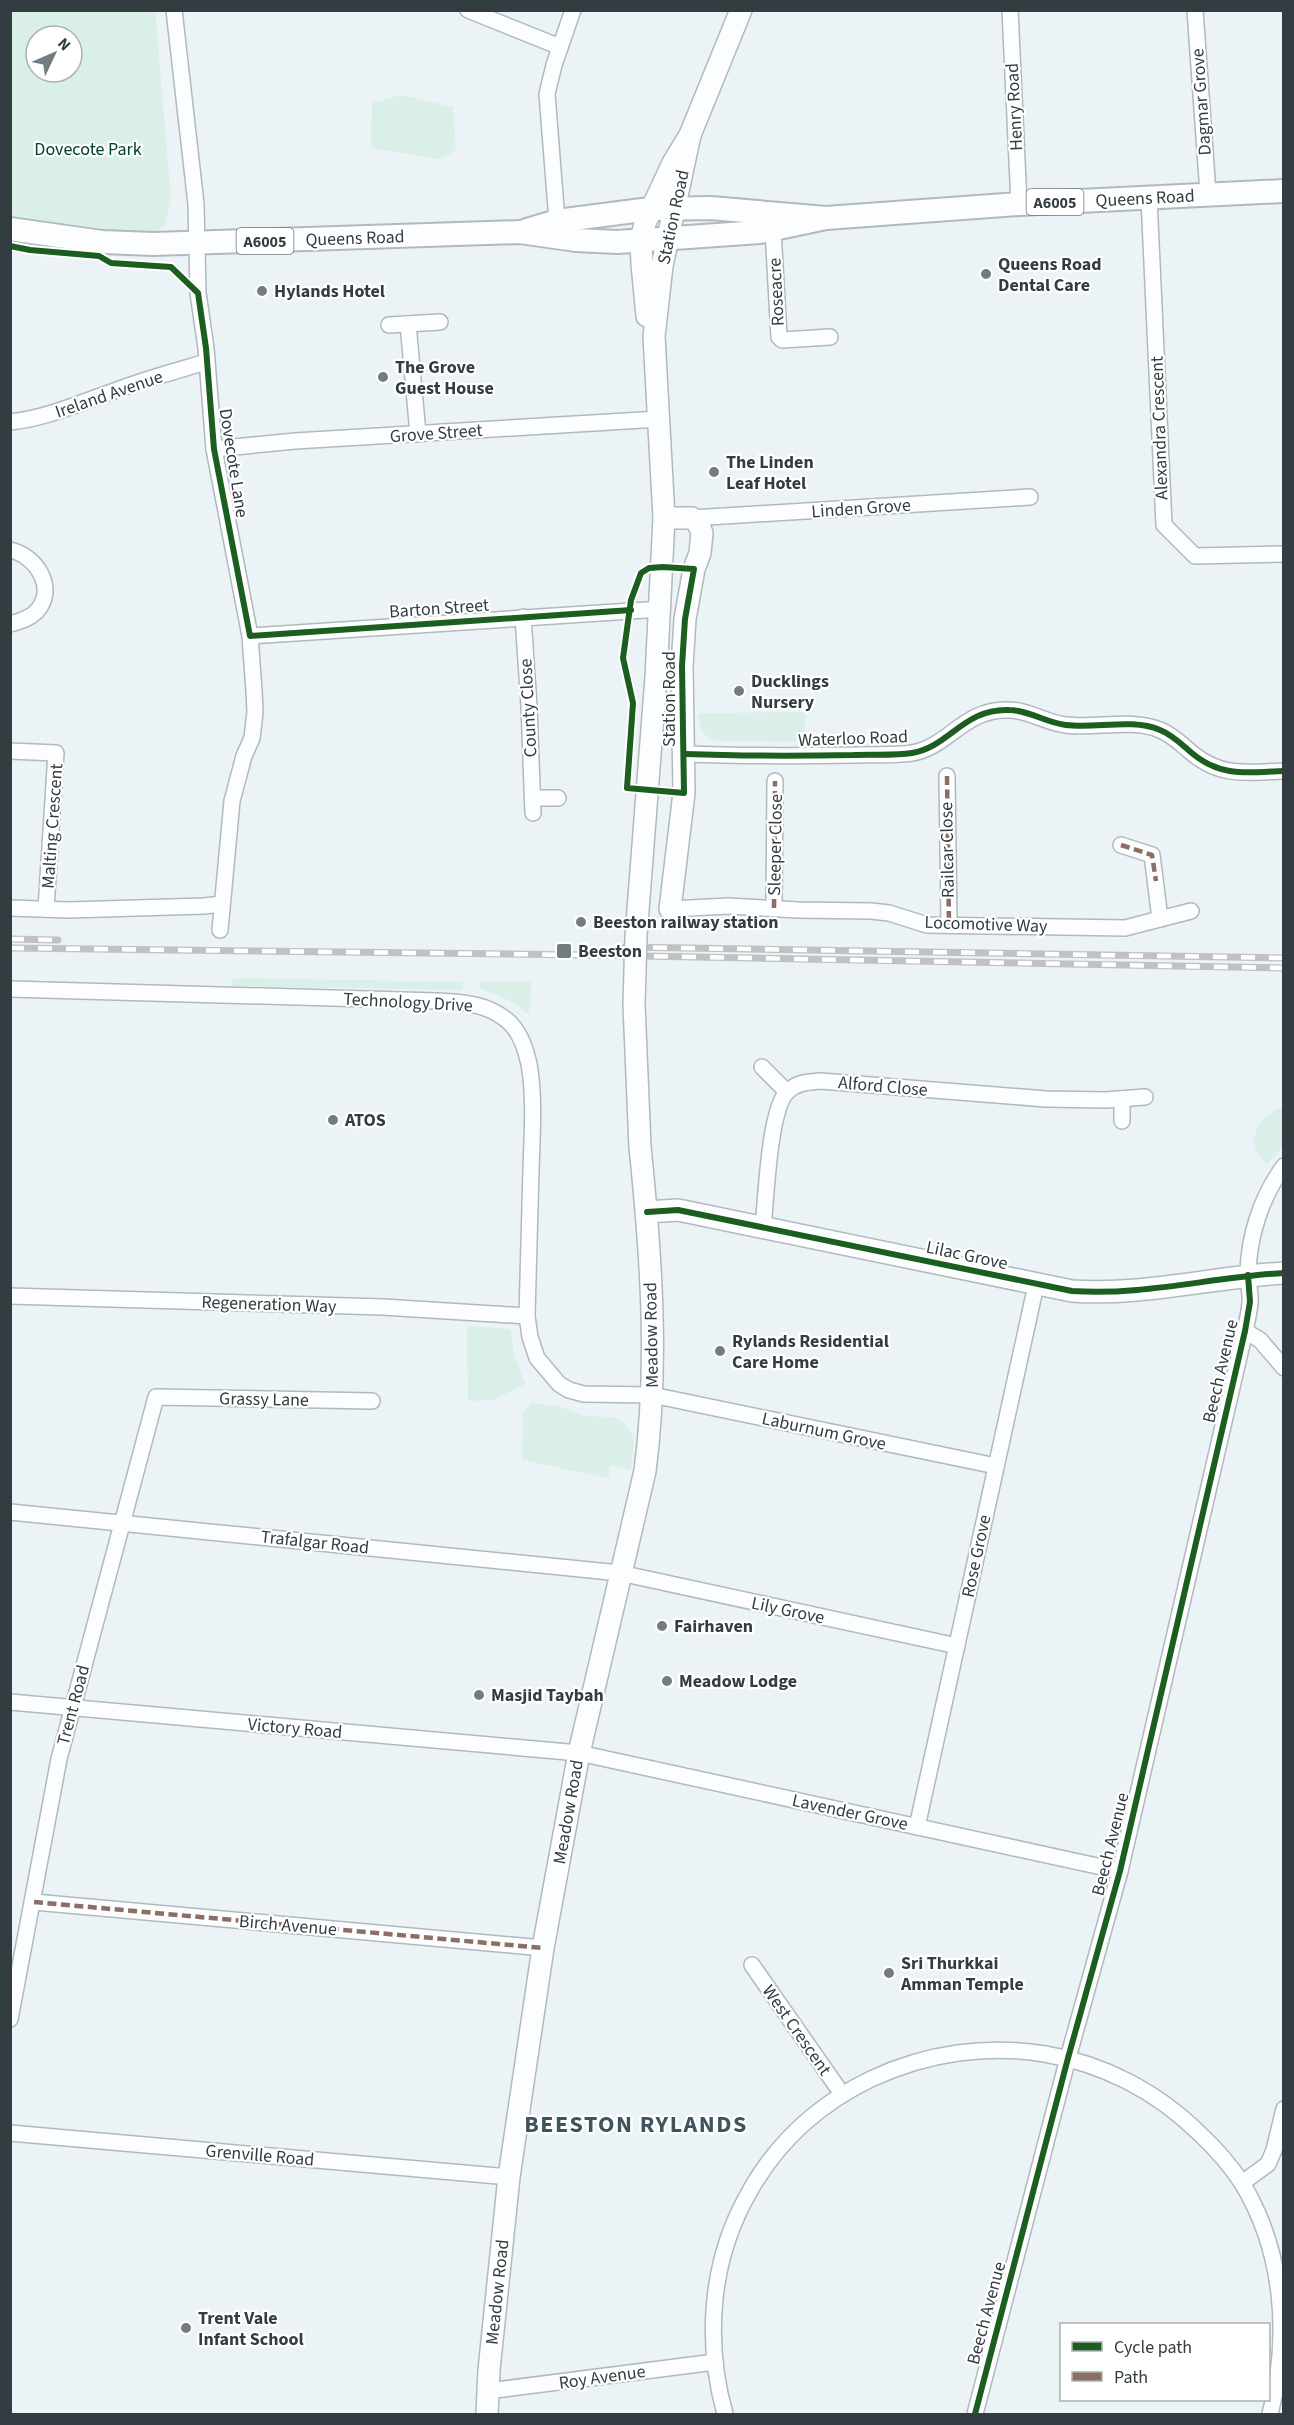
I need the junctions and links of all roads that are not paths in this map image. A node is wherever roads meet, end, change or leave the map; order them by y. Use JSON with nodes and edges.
{"nodes":[{"id":1,"x":174,"y":10,"type":"edge"},
{"id":2,"x":468,"y":10,"type":"edge"},
{"id":3,"x":573,"y":10,"type":"edge"},
{"id":4,"x":741,"y":10,"type":"edge"},
{"id":5,"x":1010,"y":10,"type":"edge"},
{"id":6,"x":1195,"y":10,"type":"edge"},
{"id":7,"x":560,"y":47,"type":"junction"},
{"id":8,"x":690,"y":135,"type":"junction"},
{"id":9,"x":1284,"y":191,"type":"edge"},
{"id":10,"x":1208,"y":194,"type":"junction"},
{"id":11,"x":1149,"y":198,"type":"junction"},
{"id":12,"x":1019,"y":204,"type":"junction"},
{"id":13,"x":675,"y":208,"type":"junction"},
{"id":14,"x":650,"y":209,"type":"junction"},
{"id":15,"x":826,"y":218,"type":"junction"},
{"id":16,"x":557,"y":221,"type":"junction"},
{"id":17,"x":10,"y":230,"type":"edge"},
{"id":18,"x":773,"y":230,"type":"junction"},
{"id":19,"x":520,"y":232,"type":"junction"},
{"id":20,"x":667,"y":239,"type":"junction"},
{"id":21,"x":641,"y":240,"type":"junction"},
{"id":22,"x":197,"y":244,"type":"junction"},
{"id":23,"x":440,"y":322,"type":"dead end"},
{"id":24,"x":408,"y":324,"type":"junction"},
{"id":25,"x":389,"y":325,"type":"dead end"},
{"id":26,"x":654,"y":336,"type":"junction"},
{"id":27,"x":830,"y":337,"type":"dead end"},
{"id":28,"x":206,"y":362,"type":"junction"},
{"id":29,"x":659,"y":419,"type":"junction"},
{"id":30,"x":10,"y":422,"type":"edge"},
{"id":31,"x":418,"y":434,"type":"junction"},
{"id":32,"x":214,"y":449,"type":"junction"},
{"id":33,"x":1030,"y":497,"type":"dead end"},
{"id":34,"x":664,"y":518,"type":"junction"},
{"id":35,"x":692,"y":518,"type":"junction"},
{"id":36,"x":10,"y":550,"type":"edge"},
{"id":37,"x":1284,"y":554,"type":"edge"},
{"id":38,"x":661,"y":609,"type":"junction"},
{"id":39,"x":523,"y":617,"type":"junction"},
{"id":40,"x":10,"y":624,"type":"edge"},
{"id":41,"x":250,"y":636,"type":"junction"},
{"id":42,"x":10,"y":751,"type":"edge"},
{"id":43,"x":685,"y":754,"type":"junction"},
{"id":44,"x":1284,"y":771,"type":"edge"},
{"id":45,"x":946,"y":776,"type":"dead end"},
{"id":46,"x":776,"y":782,"type":"dead end"},
{"id":47,"x":558,"y":798,"type":"dead end"},
{"id":48,"x":1121,"y":845,"type":"dead end"},
{"id":49,"x":222,"y":904,"type":"junction"},
{"id":50,"x":10,"y":908,"type":"edge"},
{"id":51,"x":774,"y":908,"type":"junction"},
{"id":52,"x":46,"y":909,"type":"junction"},
{"id":53,"x":670,"y":909,"type":"joint"},
{"id":54,"x":1191,"y":911,"type":"dead end"},
{"id":55,"x":1160,"y":919,"type":"junction"},
{"id":56,"x":949,"y":925,"type":"junction"},
{"id":57,"x":220,"y":930,"type":"dead end"},
{"id":58,"x":10,"y":989,"type":"edge"},
{"id":59,"x":762,"y":1066,"type":"dead end"},
{"id":60,"x":787,"y":1092,"type":"junction"},
{"id":61,"x":1145,"y":1097,"type":"dead end"},
{"id":62,"x":1122,"y":1099,"type":"junction"},
{"id":63,"x":1122,"y":1121,"type":"dead end"},
{"id":64,"x":1284,"y":1166,"type":"edge"},
{"id":65,"x":647,"y":1212,"type":"junction"},
{"id":66,"x":763,"y":1228,"type":"junction"},
{"id":67,"x":1284,"y":1273,"type":"edge"},
{"id":68,"x":1248,"y":1275,"type":"junction"},
{"id":69,"x":1036,"y":1285,"type":"junction"},
{"id":70,"x":10,"y":1296,"type":"edge"},
{"id":71,"x":527,"y":1316,"type":"junction"},
{"id":72,"x":1245,"y":1331,"type":"junction"},
{"id":73,"x":1284,"y":1368,"type":"edge"},
{"id":74,"x":652,"y":1395,"type":"junction"},
{"id":75,"x":156,"y":1396,"type":"joint"},
{"id":76,"x":372,"y":1401,"type":"dead end"},
{"id":77,"x":996,"y":1466,"type":"junction"},
{"id":78,"x":10,"y":1512,"type":"edge"},
{"id":79,"x":123,"y":1522,"type":"junction"},
{"id":80,"x":620,"y":1573,"type":"junction"},
{"id":81,"x":957,"y":1646,"type":"junction"},
{"id":82,"x":10,"y":1702,"type":"edge"},
{"id":83,"x":72,"y":1708,"type":"junction"},
{"id":84,"x":579,"y":1753,"type":"junction"},
{"id":85,"x":917,"y":1827,"type":"junction"},
{"id":86,"x":1120,"y":1871,"type":"junction"},
{"id":87,"x":34,"y":1902,"type":"junction"},
{"id":88,"x":543,"y":1948,"type":"junction"},
{"id":89,"x":752,"y":1965,"type":"dead end"},
{"id":90,"x":10,"y":2019,"type":"edge"},
{"id":91,"x":1068,"y":2058,"type":"junction"},
{"id":92,"x":842,"y":2094,"type":"junction"},
{"id":93,"x":1284,"y":2109,"type":"edge"},
{"id":94,"x":10,"y":2133,"type":"edge"},
{"id":95,"x":1268,"y":2164,"type":"junction"},
{"id":96,"x":1284,"y":2167,"type":"edge"},
{"id":97,"x":509,"y":2177,"type":"junction"},
{"id":98,"x":1242,"y":2183,"type":"junction"},
{"id":99,"x":715,"y":2362,"type":"junction"},
{"id":100,"x":488,"y":2391,"type":"junction"},
{"id":101,"x":487,"y":2415,"type":"edge"},
{"id":102,"x":725,"y":2415,"type":"edge"},
{"id":103,"x":975,"y":2415,"type":"edge"},
{"id":104,"x":1270,"y":2415,"type":"edge"}],
"edges":[{"from":1,"to":22,"type":"street","name":"Dovecote Lane"},
{"from":2,"to":7,"type":"street"},
{"from":3,"to":7,"type":"street"},
{"from":4,"to":8,"type":"street","name":"Station Road"},
{"from":5,"to":12,"type":"street","name":"Henry Road"},
{"from":6,"to":10,"type":"street","name":"Dagmar Grove"},
{"from":7,"to":16,"type":"street"},
{"from":8,"to":13,"type":"street","name":"Station Road"},
{"from":8,"to":14,"type":"street","name":"Station Road"},
{"from":9,"to":10,"type":"main road","name":"Queens Road","number":"A6005"},
{"from":10,"to":11,"type":"main road","name":"Queens Road","number":"A6005"},
{"from":11,"to":12,"type":"main road","name":"Queens Road","number":"A6005"},
{"from":11,"to":37,"type":"street","name":"Alexandra Crescent"},
{"from":12,"to":15,"type":"main road","name":"Queens Road","number":"A6005"},
{"from":13,"to":14,"type":"main road","name":"Queens Road","number":"A6005"},
{"from":13,"to":15,"type":"main road","name":"Queens Road","number":"A6005"},
{"from":13,"to":20,"type":"street","name":"Station Road"},
{"from":14,"to":16,"type":"main road","name":"Queens Road","number":"A6005"},
{"from":14,"to":21,"type":"street","name":"Station Road"},
{"from":15,"to":18,"type":"main road","name":"Queens Road","number":"A6005"},
{"from":16,"to":19,"type":"main road","name":"Queens Road","number":"A6005"},
{"from":17,"to":22,"type":"main road","name":"Queens Road","number":"A6005"},
{"from":18,"to":20,"type":"main road","name":"Queens Road","number":"A6005"},
{"from":18,"to":27,"type":"street","name":"Roseacre"},
{"from":19,"to":21,"type":"main road","name":"Queens Road","number":"A6005"},
{"from":19,"to":22,"type":"main road","name":"Queens Road","number":"A6005"},
{"from":20,"to":21,"type":"main road","name":"Queens Road","number":"A6005"},
{"from":20,"to":26,"type":"street","name":"Station Road"},
{"from":21,"to":26,"type":"street","name":"Station Road"},
{"from":22,"to":28,"type":"street","name":"Dovecote Lane"},
{"from":23,"to":24,"type":"street"},
{"from":24,"to":25,"type":"street"},
{"from":24,"to":31,"type":"street"},
{"from":26,"to":29,"type":"street","name":"Station Road"},
{"from":28,"to":30,"type":"street","name":"Ireland Avenue"},
{"from":28,"to":32,"type":"street","name":"Dovecote Lane"},
{"from":29,"to":31,"type":"street","name":"Grove Street"},
{"from":29,"to":34,"type":"street","name":"Station Road"},
{"from":31,"to":32,"type":"street","name":"Grove Street"},
{"from":32,"to":41,"type":"street","name":"Dovecote Lane"},
{"from":33,"to":35,"type":"street","name":"Linden Grove"},
{"from":34,"to":35,"type":"street"},
{"from":34,"to":38,"type":"street","name":"Station Road"},
{"from":35,"to":43,"type":"street","name":"Station Road"},
{"from":36,"to":40,"type":"street"},
{"from":38,"to":39,"type":"street","name":"Barton Street"},
{"from":38,"to":65,"type":"street","name":"Station Road","bridge":true},
{"from":39,"to":41,"type":"street","name":"Barton Street"},
{"from":39,"to":47,"type":"street","name":"County Close"},
{"from":41,"to":49,"type":"street","name":"Dovecote Lane"},
{"from":42,"to":52,"type":"street","name":"Malting Crescent"},
{"from":43,"to":44,"type":"street","name":"Waterloo Road"},
{"from":43,"to":53,"type":"street","name":"Station Road"},
{"from":45,"to":56,"type":"street","name":"Railcar Close"},
{"from":46,"to":51,"type":"street","name":"Sleeper Close"},
{"from":48,"to":55,"type":"street"},
{"from":49,"to":52,"type":"street"},
{"from":49,"to":57,"type":"street","name":"Dovecote Lane"},
{"from":50,"to":52,"type":"street"},
{"from":51,"to":53,"type":"street","name":"Locomotive Way"},
{"from":51,"to":56,"type":"street","name":"Locomotive Way"},
{"from":54,"to":55,"type":"street","name":"Locomotive Way"},
{"from":55,"to":56,"type":"street","name":"Locomotive Way"},
{"from":58,"to":71,"type":"street","name":"Technology Drive"},
{"from":59,"to":60,"type":"street"},
{"from":60,"to":62,"type":"street","name":"Alford Close"},
{"from":60,"to":66,"type":"street"},
{"from":61,"to":62,"type":"street","name":"Alford Close"},
{"from":62,"to":63,"type":"street"},
{"from":64,"to":68,"type":"street","name":"Beech Avenue"},
{"from":65,"to":66,"type":"street","name":"Lilac Grove"},
{"from":65,"to":74,"type":"street","name":"Meadow Road"},
{"from":66,"to":69,"type":"street","name":"Lilac Grove"},
{"from":67,"to":68,"type":"street","name":"Lilac Grove"},
{"from":68,"to":69,"type":"street","name":"Lilac Grove"},
{"from":68,"to":72,"type":"street","name":"Beech Avenue"},
{"from":69,"to":77,"type":"street","name":"Rose Grove"},
{"from":70,"to":71,"type":"street","name":"Regeneration Way"},
{"from":71,"to":74,"type":"street","name":"Technology Drive"},
{"from":72,"to":73,"type":"street"},
{"from":72,"to":86,"type":"street","name":"Beech Avenue"},
{"from":74,"to":77,"type":"street","name":"Laburnum Grove"},
{"from":74,"to":80,"type":"street","name":"Meadow Road"},
{"from":75,"to":76,"type":"street","name":"Grassy Lane"},
{"from":75,"to":79,"type":"street","name":"Trent Road"},
{"from":77,"to":81,"type":"street","name":"Rose Grove"},
{"from":78,"to":79,"type":"street","name":"Trafalgar Road"},
{"from":79,"to":80,"type":"street","name":"Trafalgar Road"},
{"from":79,"to":83,"type":"street","name":"Trent Road"},
{"from":80,"to":81,"type":"street","name":"Lily Grove"},
{"from":80,"to":84,"type":"street","name":"Meadow Road"},
{"from":81,"to":85,"type":"street","name":"Rose Grove"},
{"from":82,"to":83,"type":"street","name":"Victory Road"},
{"from":83,"to":84,"type":"street","name":"Victory Road"},
{"from":83,"to":87,"type":"street","name":"Trent Road"},
{"from":84,"to":85,"type":"street","name":"Lavender Grove"},
{"from":84,"to":88,"type":"street","name":"Meadow Road"},
{"from":85,"to":86,"type":"street","name":"Lavender Grove"},
{"from":86,"to":91,"type":"street","name":"Beech Avenue"},
{"from":87,"to":88,"type":"street","name":"Birch Avenue"},
{"from":87,"to":90,"type":"street","name":"Trent Road"},
{"from":88,"to":97,"type":"street","name":"Meadow Road"},
{"from":89,"to":92,"type":"street","name":"West Crescent"},
{"from":91,"to":92,"type":"street","name":"West Crescent"},
{"from":91,"to":98,"type":"street","name":"West Crescent"},
{"from":91,"to":103,"type":"street","name":"Beech Avenue"},
{"from":92,"to":99,"type":"street","name":"West Crescent"},
{"from":93,"to":95,"type":"street"},
{"from":94,"to":97,"type":"street","name":"Grenville Road"},
{"from":95,"to":96,"type":"street"},
{"from":95,"to":98,"type":"street"},
{"from":97,"to":100,"type":"street","name":"Meadow Road"},
{"from":98,"to":104,"type":"street","name":"West Crescent"},
{"from":99,"to":100,"type":"street","name":"Roy Avenue"},
{"from":99,"to":102,"type":"street","name":"West Crescent"},
{"from":100,"to":101,"type":"street","name":"Meadow Road"}]}
